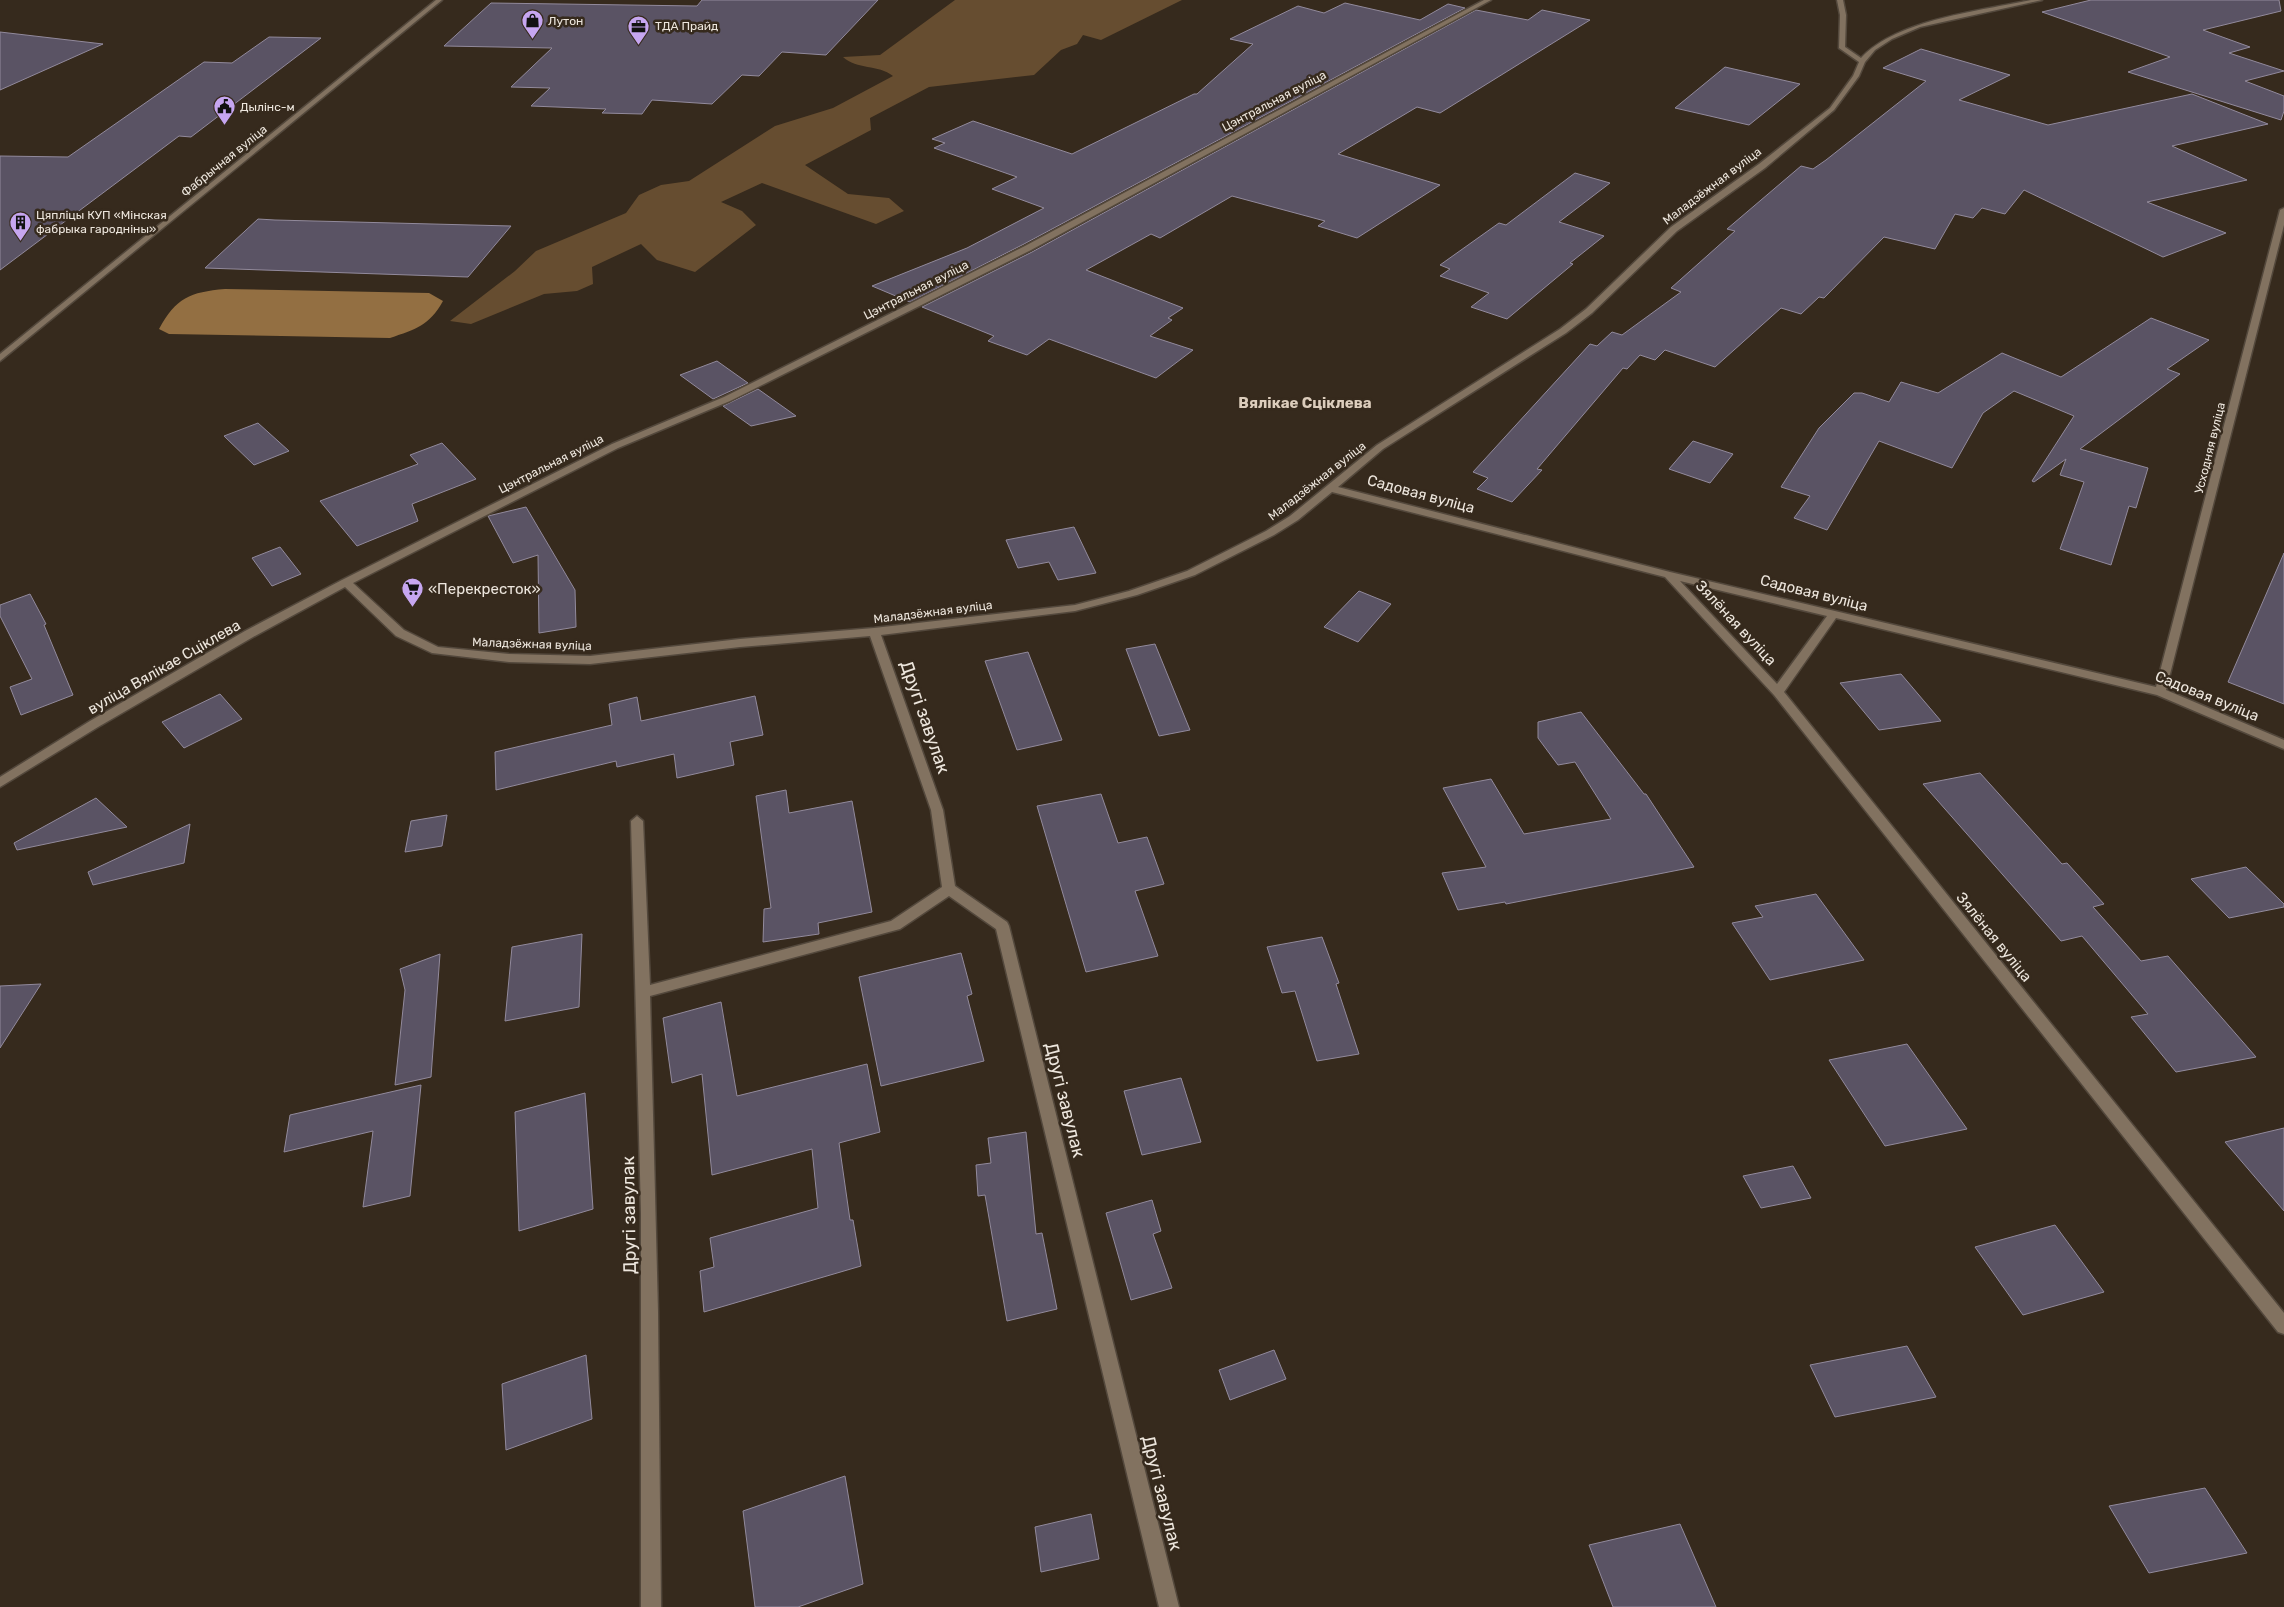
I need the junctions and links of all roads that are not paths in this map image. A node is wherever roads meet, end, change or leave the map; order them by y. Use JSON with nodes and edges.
{"nodes":[{"id":1,"x":439,"y":0,"type":"edge"},
{"id":2,"x":1488,"y":0,"type":"edge"},
{"id":3,"x":1840,"y":0,"type":"edge"},
{"id":4,"x":2039,"y":0,"type":"edge"},
{"id":5,"x":1862,"y":61,"type":"junction"},
{"id":6,"x":2284,"y":210,"type":"edge"},
{"id":7,"x":0,"y":358,"type":"edge"},
{"id":8,"x":1330,"y":488,"type":"junction"},
{"id":9,"x":1670,"y":576,"type":"junction"},
{"id":10,"x":346,"y":582,"type":"junction"},
{"id":11,"x":1833,"y":615,"type":"junction"},
{"id":12,"x":874,"y":632,"type":"junction"},
{"id":13,"x":1778,"y":692,"type":"junction"},
{"id":14,"x":2160,"y":692,"type":"junction"},
{"id":15,"x":2284,"y":745,"type":"edge"},
{"id":16,"x":0,"y":782,"type":"edge"},
{"id":17,"x":637,"y":821,"type":"dead end"},
{"id":18,"x":949,"y":889,"type":"junction"},
{"id":19,"x":644,"y":992,"type":"junction"},
{"id":20,"x":2284,"y":1326,"type":"edge"},
{"id":21,"x":652,"y":1607,"type":"edge"},
{"id":22,"x":1169,"y":1607,"type":"edge"}],
"edges":[{"from":1,"to":7,"type":"street","name":"Фабрычная вуліца"},
{"from":2,"to":10,"type":"street","name":"Цэнтральная вуліца"},
{"from":3,"to":5,"type":"street"},
{"from":4,"to":5,"type":"street","name":"Маладзёжная вуліца"},
{"from":5,"to":8,"type":"street","name":"Маладзёжная вуліца"},
{"from":6,"to":14,"type":"street","name":"Усходняя вуліца"},
{"from":8,"to":9,"type":"street","name":"Садовая вуліца"},
{"from":8,"to":12,"type":"street","name":"Маладзёжная вуліца"},
{"from":9,"to":11,"type":"street","name":"Садовая вуліца"},
{"from":9,"to":13,"type":"street","name":"Зялёная вуліца"},
{"from":10,"to":12,"type":"street","name":"Маладзёжная вуліца"},
{"from":10,"to":16,"type":"street","name":"вуліца Вялікае Сціклева"},
{"from":11,"to":13,"type":"street"},
{"from":11,"to":14,"type":"street","name":"Садовая вуліца"},
{"from":12,"to":18,"type":"street","name":"Другі завулак"},
{"from":13,"to":20,"type":"street","name":"Зялёная вуліца"},
{"from":14,"to":15,"type":"street","name":"Садовая вуліца"},
{"from":17,"to":19,"type":"street","name":"Другі завулак"},
{"from":18,"to":19,"type":"street"},
{"from":18,"to":22,"type":"street","name":"Другі завулак"},
{"from":19,"to":21,"type":"street","name":"Другі завулак"}]}
